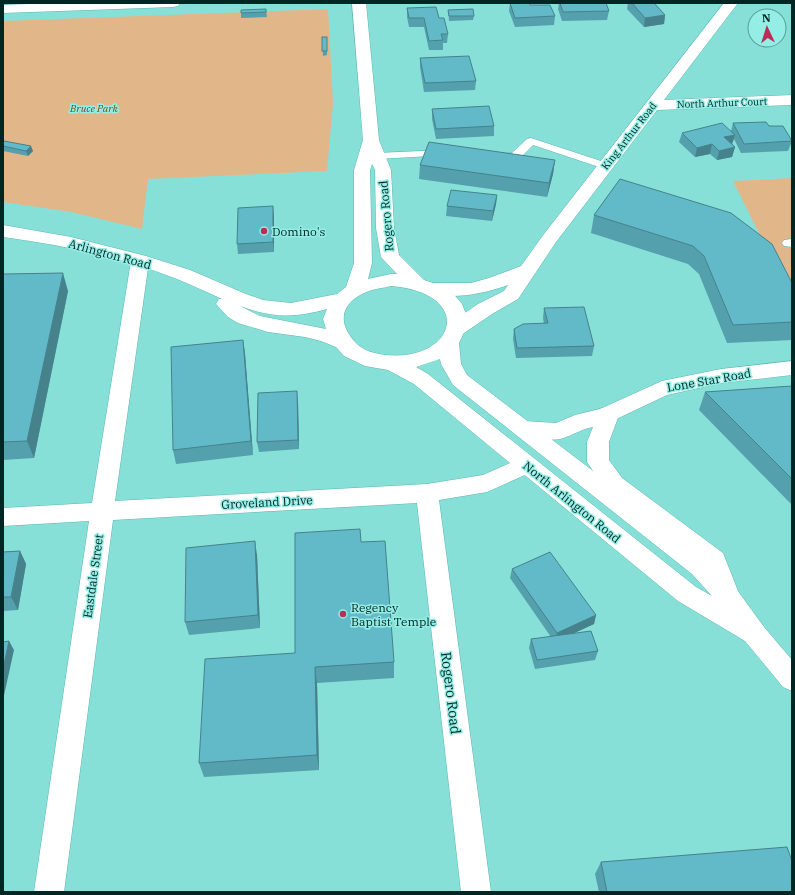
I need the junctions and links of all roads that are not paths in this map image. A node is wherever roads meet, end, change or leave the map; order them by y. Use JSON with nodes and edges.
{"nodes":[{"id":1,"x":173,"y":3,"type":"edge"},
{"id":2,"x":359,"y":3,"type":"edge"},
{"id":3,"x":731,"y":3,"type":"edge"},
{"id":4,"x":3,"y":9,"type":"edge"},
{"id":5,"x":792,"y":100,"type":"edge"},
{"id":6,"x":653,"y":105,"type":"junction"},
{"id":7,"x":371,"y":140,"type":"junction"},
{"id":8,"x":458,"y":154,"type":"edge"},
{"id":9,"x":486,"y":155,"type":"edge"},
{"id":10,"x":377,"y":156,"type":"junction"},
{"id":11,"x":606,"y":166,"type":"junction"},
{"id":12,"x":3,"y":231,"type":"edge"},
{"id":13,"x":140,"y":261,"type":"junction"},
{"id":14,"x":529,"y":270,"type":"junction"},
{"id":15,"x":425,"y":286,"type":"junction"},
{"id":16,"x":214,"y":288,"type":"junction"},
{"id":17,"x":349,"y":295,"type":"junction"},
{"id":18,"x":453,"y":335,"type":"junction"},
{"id":19,"x":339,"y":341,"type":"junction"},
{"id":20,"x":394,"y":364,"type":"junction"},
{"id":21,"x":792,"y":368,"type":"edge"},
{"id":22,"x":608,"y":415,"type":"junction"},
{"id":23,"x":524,"y":429,"type":"junction"},
{"id":24,"x":526,"y":465,"type":"junction"},
{"id":25,"x":427,"y":493,"type":"junction"},
{"id":26,"x":102,"y":512,"type":"junction"},
{"id":27,"x":3,"y":518,"type":"edge"},
{"id":28,"x":728,"y":597,"type":"junction"},
{"id":29,"x":755,"y":635,"type":"junction"},
{"id":30,"x":792,"y":678,"type":"edge"},
{"id":31,"x":49,"y":892,"type":"edge"},
{"id":32,"x":476,"y":892,"type":"edge"}],
"edges":[{"from":1,"to":4,"type":"street"},
{"from":2,"to":7,"type":"street","name":"Rogero Road"},
{"from":3,"to":6,"type":"street","name":"King Arthur Road"},
{"from":5,"to":6,"type":"street","name":"North Arthur Court"},
{"from":6,"to":11,"type":"street","name":"King Arthur Road"},
{"from":7,"to":10,"type":"street","name":"Rogero Road"},
{"from":7,"to":17,"type":"street","name":"Rogero Road"},
{"from":8,"to":10,"type":"lane"},
{"from":9,"to":11,"type":"lane"},
{"from":10,"to":15,"type":"street","name":"Rogero Road"},
{"from":11,"to":14,"type":"street","name":"King Arthur Road"},
{"from":12,"to":13,"type":"street","name":"Arlington Road"},
{"from":13,"to":16,"type":"street","name":"Arlington Road"},
{"from":13,"to":26,"type":"street","name":"Eastdale Street"},
{"from":14,"to":15,"type":"street"},
{"from":14,"to":18,"type":"street","name":"King Arthur Road"},
{"from":15,"to":17,"type":"street"},
{"from":15,"to":18,"type":"street"},
{"from":16,"to":17,"type":"street","name":"Arlington Road"},
{"from":16,"to":19,"type":"street","name":"Arlington Road"},
{"from":17,"to":19,"type":"street"},
{"from":18,"to":20,"type":"street"},
{"from":18,"to":23,"type":"street","name":"North Arlington Road"},
{"from":19,"to":20,"type":"street"},
{"from":20,"to":24,"type":"street","name":"North Arlington Road"},
{"from":21,"to":22,"type":"street","name":"Lone Star Road"},
{"from":22,"to":23,"type":"street","name":"Lone Star Road"},
{"from":22,"to":28,"type":"street"},
{"from":23,"to":28,"type":"street","name":"North Arlington Road"},
{"from":24,"to":25,"type":"street","name":"Groveland Drive"},
{"from":24,"to":29,"type":"street","name":"North Arlington Road"},
{"from":25,"to":26,"type":"street","name":"Groveland Drive"},
{"from":25,"to":32,"type":"street","name":"Rogero Road"},
{"from":26,"to":27,"type":"street","name":"Groveland Drive"},
{"from":26,"to":31,"type":"street","name":"Eastdale Street"},
{"from":28,"to":29,"type":"street","name":"North Arlington Road"},
{"from":29,"to":30,"type":"street","name":"North Arlington Road"}]}
